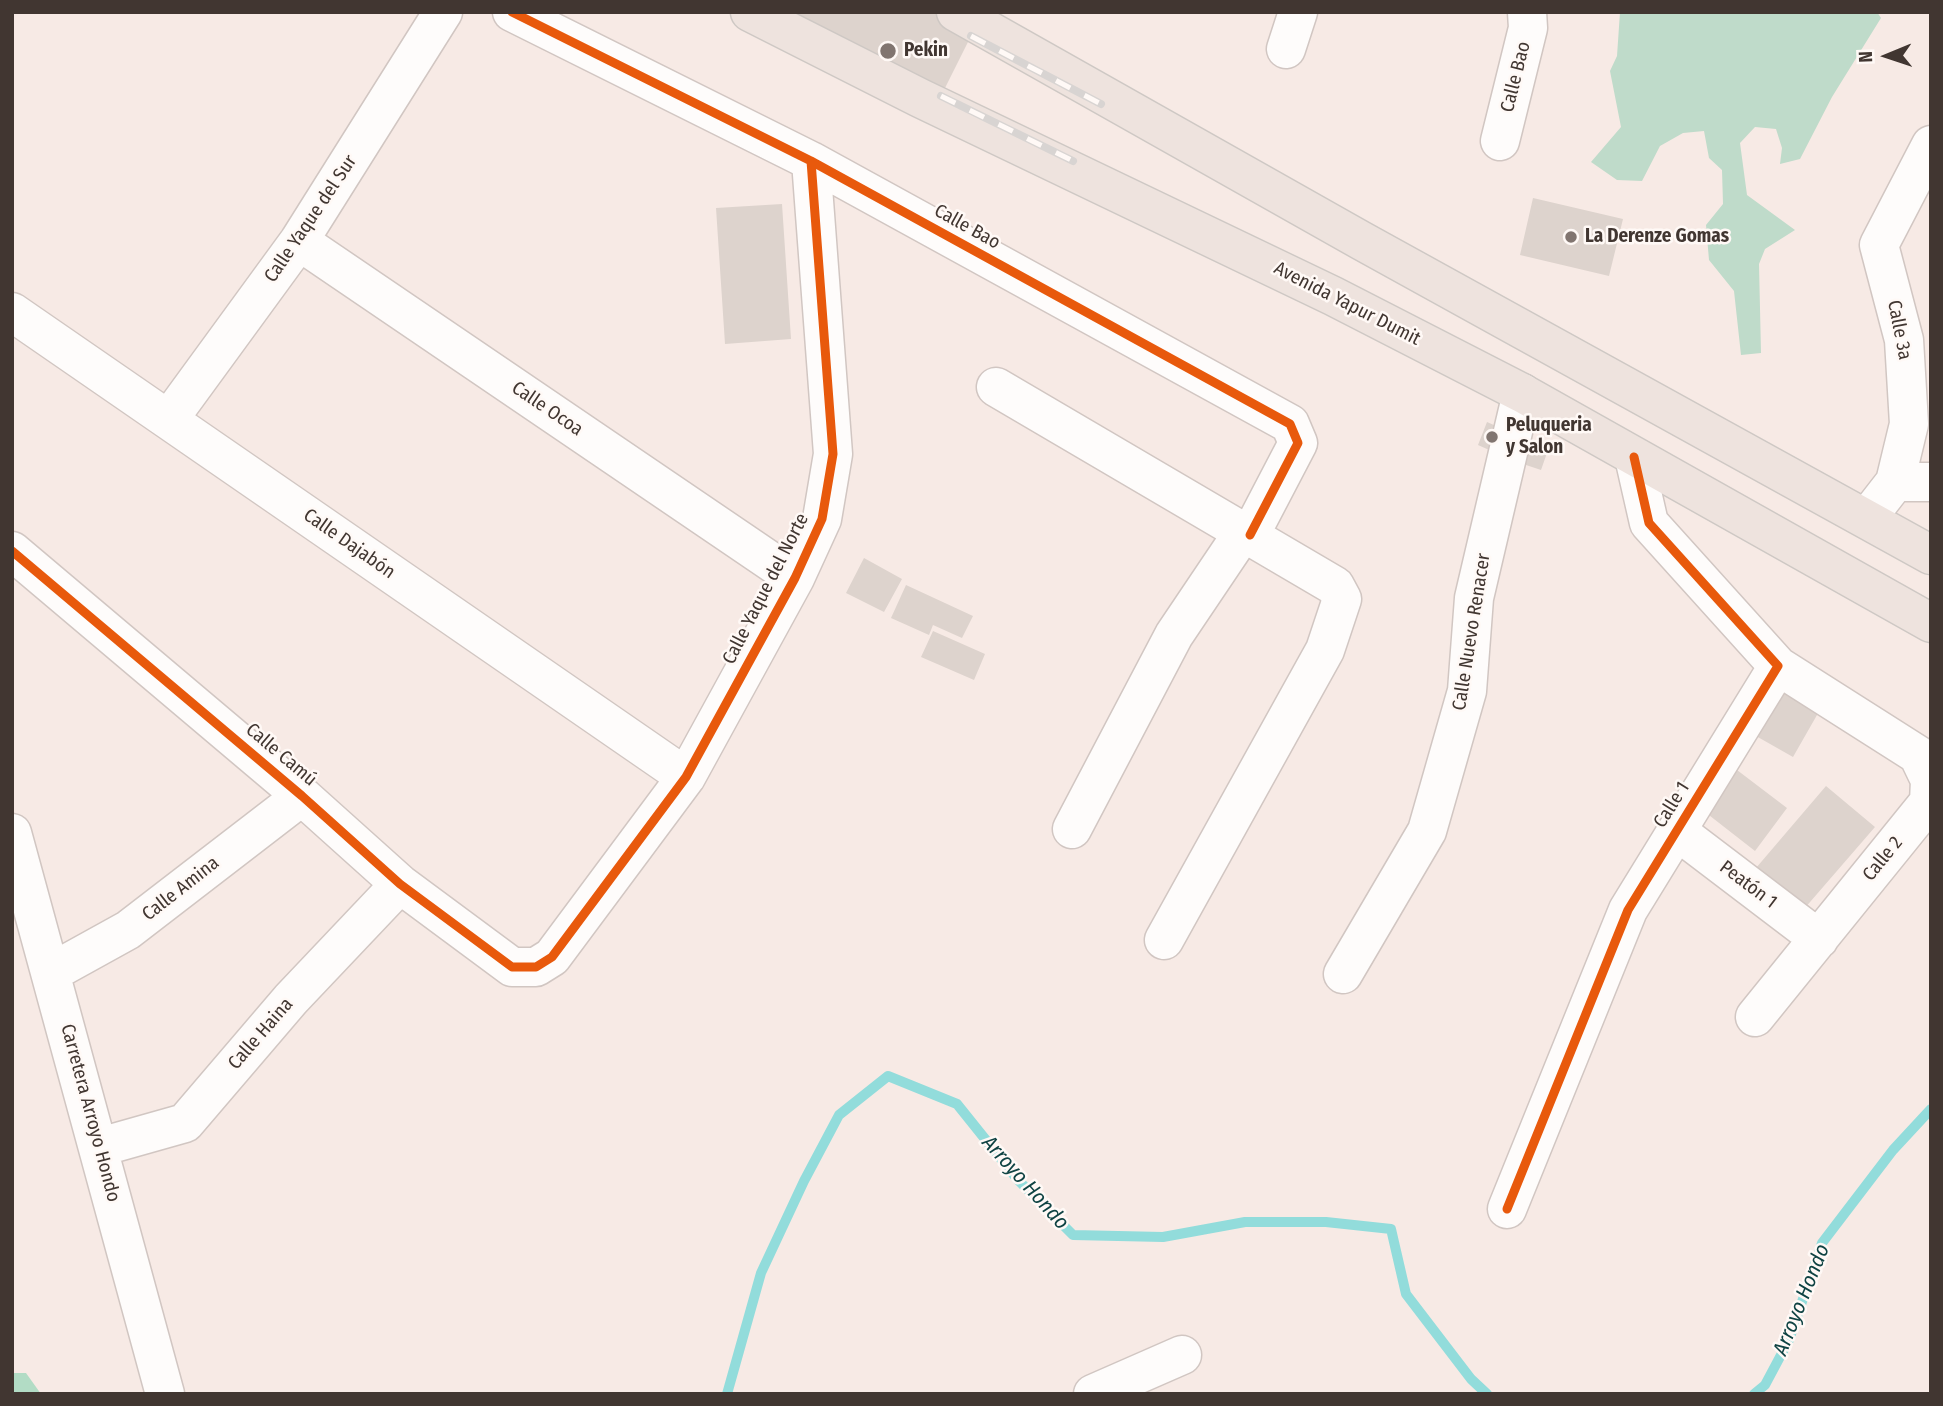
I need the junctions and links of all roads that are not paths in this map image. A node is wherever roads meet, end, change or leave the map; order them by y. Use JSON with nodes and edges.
{"nodes":[{"id":1,"x":443,"y":12,"type":"edge"},
{"id":2,"x":512,"y":12,"type":"edge"},
{"id":3,"x":750,"y":12,"type":"edge"},
{"id":4,"x":1298,"y":12,"type":"edge"},
{"id":5,"x":1527,"y":12,"type":"edge"},
{"id":6,"x":966,"y":14,"type":"edge"},
{"id":7,"x":1286,"y":49,"type":"dead end"},
{"id":8,"x":1500,"y":141,"type":"dead end"},
{"id":9,"x":1931,"y":145,"type":"edge"},
{"id":10,"x":811,"y":161,"type":"junction"},
{"id":11,"x":299,"y":241,"type":"junction"},
{"id":12,"x":12,"y":312,"type":"edge"},
{"id":13,"x":996,"y":387,"type":"dead end"},
{"id":14,"x":1522,"y":393,"type":"junction"},
{"id":15,"x":169,"y":419,"type":"junction"},
{"id":16,"x":1634,"y":457,"type":"junction"},
{"id":17,"x":1913,"y":482,"type":"edge"},
{"id":18,"x":1867,"y":517,"type":"junction"},
{"id":19,"x":1247,"y":533,"type":"junction"},
{"id":20,"x":12,"y":551,"type":"edge"},
{"id":21,"x":1931,"y":555,"type":"edge"},
{"id":22,"x":795,"y":578,"type":"junction"},
{"id":23,"x":1931,"y":623,"type":"edge"},
{"id":24,"x":1778,"y":666,"type":"junction"},
{"id":25,"x":686,"y":777,"type":"junction"},
{"id":26,"x":302,"y":796,"type":"junction"},
{"id":27,"x":1072,"y":829,"type":"dead end"},
{"id":28,"x":1677,"y":831,"type":"junction"},
{"id":29,"x":12,"y":833,"type":"edge"},
{"id":30,"x":400,"y":884,"type":"junction"},
{"id":31,"x":1819,"y":939,"type":"junction"},
{"id":32,"x":1164,"y":940,"type":"dead end"},
{"id":33,"x":536,"y":967,"type":"joint"},
{"id":34,"x":52,"y":972,"type":"junction"},
{"id":35,"x":1343,"y":974,"type":"dead end"},
{"id":36,"x":1755,"y":1017,"type":"dead end"},
{"id":37,"x":100,"y":1147,"type":"junction"},
{"id":38,"x":1507,"y":1209,"type":"dead end"},
{"id":39,"x":1182,"y":1355,"type":"dead end"},
{"id":40,"x":165,"y":1394,"type":"edge"},
{"id":41,"x":1093,"y":1394,"type":"edge"}],
"edges":[{"from":1,"to":11,"type":"street","name":"Calle Yaque del Sur"},
{"from":2,"to":10,"type":"street","name":"Calle Bao"},
{"from":3,"to":14,"type":"main road","name":"Avenida Yapur Dumit"},
{"from":4,"to":7,"type":"street"},
{"from":5,"to":8,"type":"street","name":"Calle Bao"},
{"from":6,"to":18,"type":"main road"},
{"from":9,"to":17,"type":"street","name":"Calle 3a"},
{"from":10,"to":19,"type":"street","name":"Calle Bao"},
{"from":10,"to":22,"type":"street","name":"Calle Yaque del Norte"},
{"from":11,"to":15,"type":"street","name":"Calle Yaque del Sur"},
{"from":11,"to":22,"type":"street","name":"Calle Ocoa"},
{"from":12,"to":15,"type":"street","name":"Calle Dajabón"},
{"from":13,"to":19,"type":"street"},
{"from":14,"to":16,"type":"main road","name":"Avenida Yapur Dumit"},
{"from":14,"to":35,"type":"street","name":"Calle Nuevo Renacer"},
{"from":15,"to":25,"type":"street","name":"Calle Dajabón"},
{"from":16,"to":23,"type":"main road","name":"Avenida Yapur Dumit"},
{"from":16,"to":24,"type":"street"},
{"from":17,"to":18,"type":"street","name":"Calle 3a"},
{"from":18,"to":21,"type":"main road"},
{"from":19,"to":27,"type":"street"},
{"from":19,"to":32,"type":"street"},
{"from":20,"to":26,"type":"street","name":"Calle Camú"},
{"from":22,"to":25,"type":"street","name":"Calle Yaque del Norte"},
{"from":24,"to":28,"type":"street","name":"Calle 1"},
{"from":24,"to":31,"type":"street","name":"Calle 2"},
{"from":25,"to":33,"type":"street","name":"Calle Yaque del Norte"},
{"from":26,"to":30,"type":"street","name":"Calle Camú"},
{"from":26,"to":34,"type":"street","name":"Calle Amina"},
{"from":28,"to":31,"type":"street","name":"Peatón 1"},
{"from":28,"to":38,"type":"street","name":"Calle 1"},
{"from":29,"to":34,"type":"street","name":"Carretera Arroyo Hondo"},
{"from":30,"to":33,"type":"street","name":"Calle Camú"},
{"from":30,"to":37,"type":"street","name":"Calle Haina"},
{"from":31,"to":36,"type":"street","name":"Calle 2"},
{"from":34,"to":37,"type":"street","name":"Carretera Arroyo Hondo"},
{"from":37,"to":40,"type":"street","name":"Carretera Arroyo Hondo"},
{"from":39,"to":41,"type":"street"}]}
